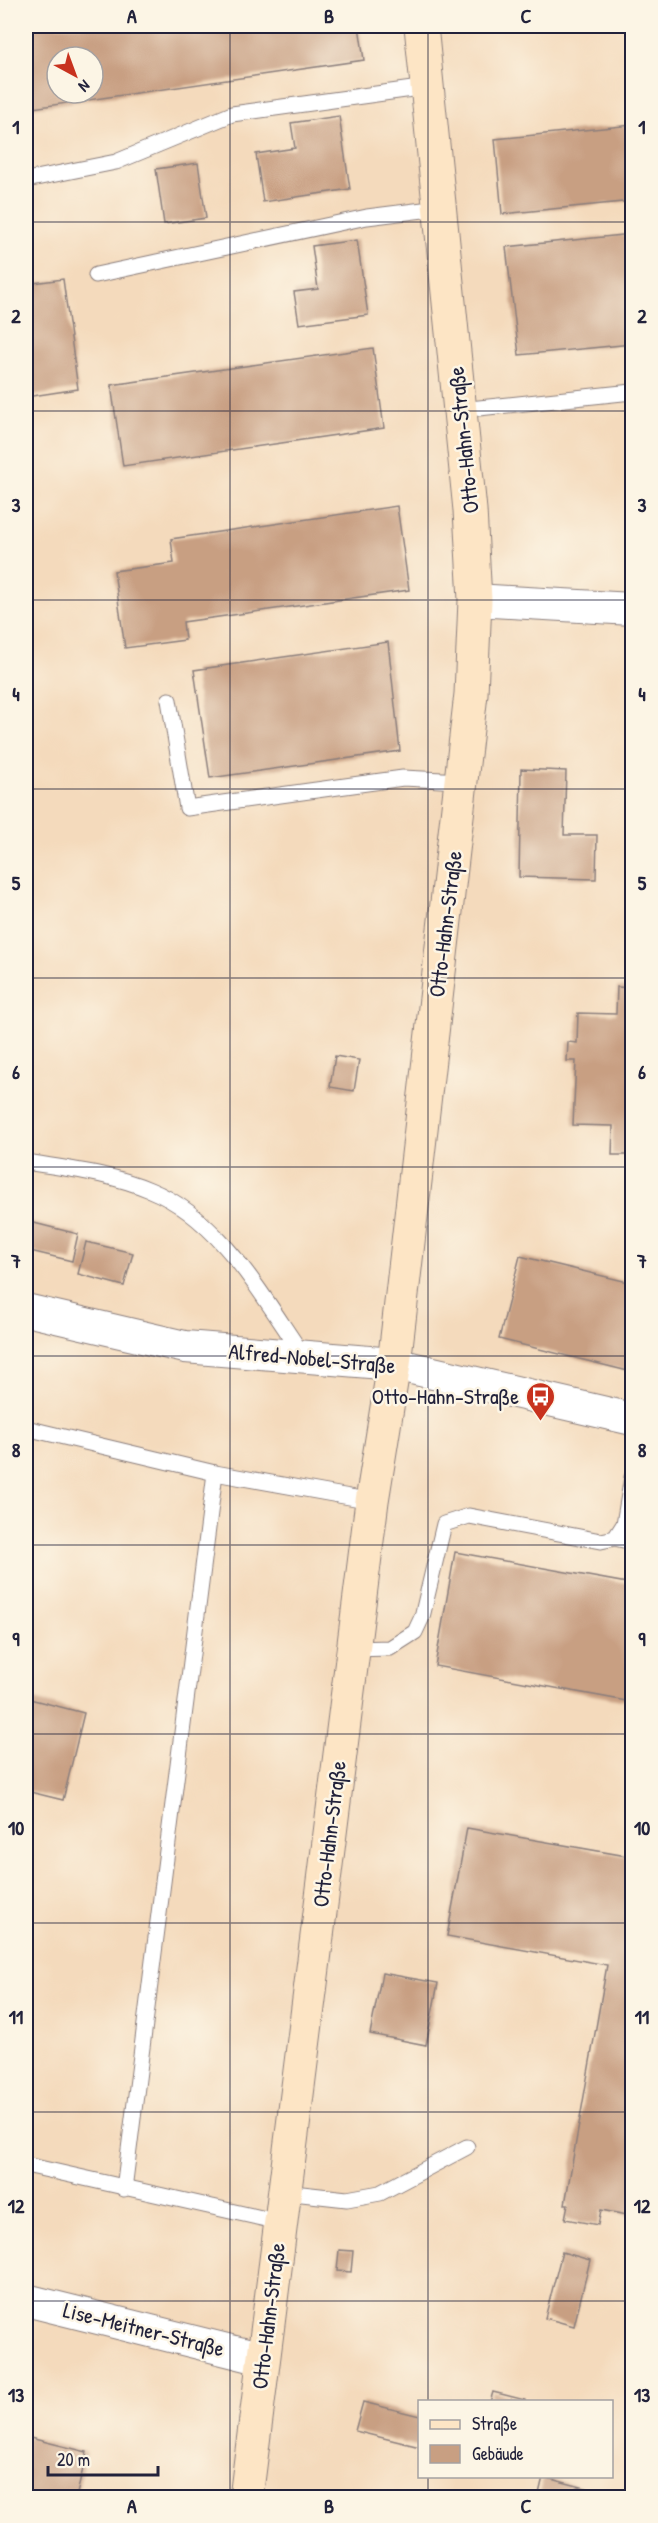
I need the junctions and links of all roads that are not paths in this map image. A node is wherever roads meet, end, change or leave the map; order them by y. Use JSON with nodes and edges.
{"nodes":[{"id":1,"x":421,"y":26,"type":"edge"},
{"id":2,"x":427,"y":87,"type":"junction"},
{"id":3,"x":26,"y":180,"type":"edge"},
{"id":4,"x":439,"y":208,"type":"junction"},
{"id":5,"x":96,"y":275,"type":"dead end"},
{"id":6,"x":633,"y":392,"type":"edge"},
{"id":7,"x":460,"y":410,"type":"junction"},
{"id":8,"x":475,"y":600,"type":"junction"},
{"id":9,"x":633,"y":609,"type":"edge"},
{"id":10,"x":170,"y":700,"type":"dead end"},
{"id":11,"x":462,"y":781,"type":"junction"},
{"id":12,"x":26,"y":1162,"type":"edge"},
{"id":13,"x":26,"y":1310,"type":"edge"},
{"id":14,"x":303,"y":1355,"type":"junction"},
{"id":15,"x":394,"y":1364,"type":"junction"},
{"id":16,"x":633,"y":1419,"type":"edge"},
{"id":17,"x":26,"y":1428,"type":"edge"},
{"id":18,"x":215,"y":1473,"type":"junction"},
{"id":19,"x":633,"y":1477,"type":"edge"},
{"id":20,"x":372,"y":1501,"type":"junction"},
{"id":21,"x":615,"y":1538,"type":"junction"},
{"id":22,"x":633,"y":1542,"type":"edge"},
{"id":23,"x":353,"y":1649,"type":"junction"},
{"id":24,"x":467,"y":2147,"type":"dead end"},
{"id":25,"x":26,"y":2165,"type":"edge"},
{"id":26,"x":124,"y":2189,"type":"junction"},
{"id":27,"x":281,"y":2207,"type":"junction"},
{"id":28,"x":26,"y":2300,"type":"edge"},
{"id":29,"x":264,"y":2359,"type":"junction"},
{"id":30,"x":246,"y":2498,"type":"edge"}],
"edges":[{"from":1,"to":2,"type":"street","name":"Otto-Hahn-Straße"},
{"from":2,"to":3,"type":"lane"},
{"from":2,"to":4,"type":"street","name":"Otto-Hahn-Straße"},
{"from":4,"to":5,"type":"lane"},
{"from":4,"to":7,"type":"street","name":"Otto-Hahn-Straße"},
{"from":6,"to":7,"type":"lane"},
{"from":7,"to":8,"type":"street","name":"Otto-Hahn-Straße"},
{"from":8,"to":9,"type":"street"},
{"from":8,"to":11,"type":"street","name":"Otto-Hahn-Straße"},
{"from":10,"to":11,"type":"lane"},
{"from":11,"to":15,"type":"street","name":"Otto-Hahn-Straße"},
{"from":12,"to":14,"type":"lane"},
{"from":13,"to":14,"type":"street","name":"Alfred-Nobel-Straße"},
{"from":14,"to":15,"type":"street","name":"Alfred-Nobel-Straße"},
{"from":15,"to":16,"type":"street","name":"Alfred-Nobel-Straße"},
{"from":15,"to":20,"type":"street","name":"Otto-Hahn-Straße"},
{"from":17,"to":18,"type":"lane"},
{"from":18,"to":20,"type":"lane"},
{"from":18,"to":26,"type":"lane"},
{"from":19,"to":21,"type":"lane"},
{"from":20,"to":23,"type":"street","name":"Otto-Hahn-Straße"},
{"from":21,"to":22,"type":"lane"},
{"from":21,"to":23,"type":"lane"},
{"from":23,"to":27,"type":"street","name":"Otto-Hahn-Straße"},
{"from":24,"to":27,"type":"lane"},
{"from":25,"to":26,"type":"lane"},
{"from":26,"to":27,"type":"lane"},
{"from":27,"to":29,"type":"street","name":"Otto-Hahn-Straße"},
{"from":28,"to":29,"type":"street","name":"Lise-Meitner-Straße"},
{"from":29,"to":30,"type":"street","name":"Otto-Hahn-Straße"}]}
